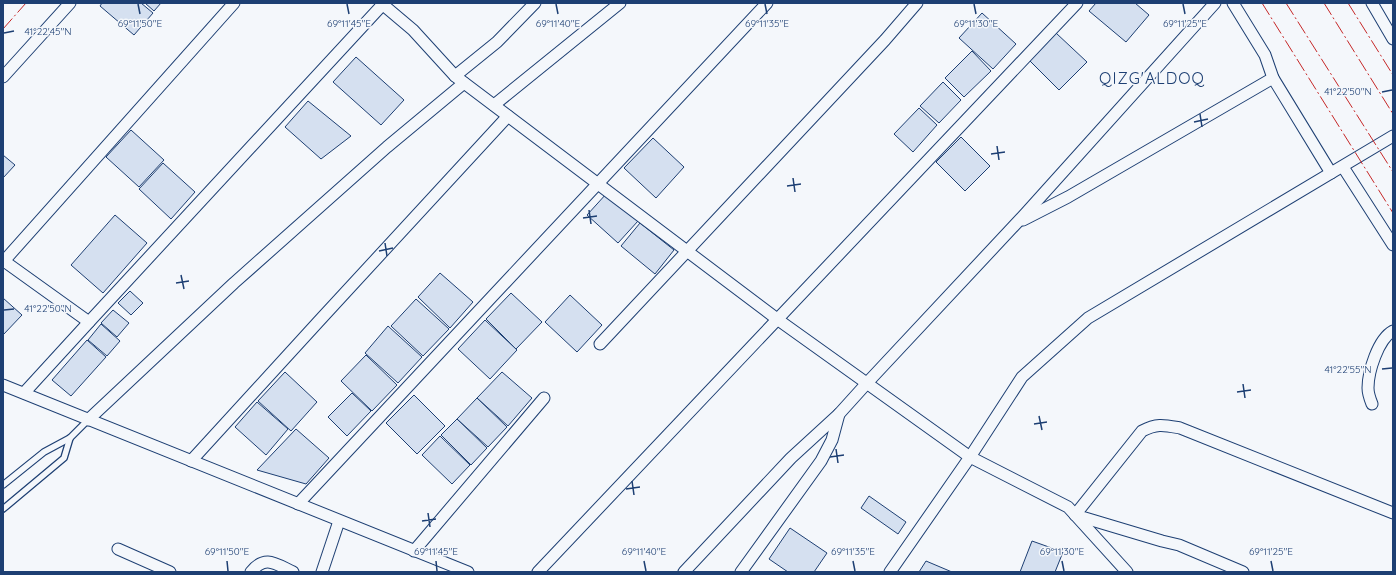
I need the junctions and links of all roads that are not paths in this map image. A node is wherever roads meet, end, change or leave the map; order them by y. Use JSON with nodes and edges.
{"nodes":[{"id":1,"x":70,"y":3,"type":"edge"},
{"id":2,"x":234,"y":3,"type":"edge"},
{"id":3,"x":382,"y":3,"type":"edge"},
{"id":4,"x":535,"y":3,"type":"edge"},
{"id":5,"x":620,"y":3,"type":"edge"},
{"id":6,"x":767,"y":3,"type":"edge"},
{"id":7,"x":918,"y":3,"type":"edge"},
{"id":8,"x":1077,"y":3,"type":"edge"},
{"id":9,"x":1215,"y":3,"type":"edge"},
{"id":10,"x":1233,"y":3,"type":"edge"},
{"id":11,"x":1372,"y":3,"type":"edge"},
{"id":12,"x":1393,"y":39,"type":"edge"},
{"id":13,"x":455,"y":76,"type":"junction"},
{"id":14,"x":3,"y":78,"type":"edge"},
{"id":15,"x":1274,"y":78,"type":"junction"},
{"id":16,"x":464,"y":83,"type":"junction"},
{"id":17,"x":494,"y":105,"type":"junction"},
{"id":18,"x":508,"y":116,"type":"junction"},
{"id":19,"x":1393,"y":136,"type":"edge"},
{"id":20,"x":1343,"y":167,"type":"junction"},
{"id":21,"x":1331,"y":173,"type":"junction"},
{"id":22,"x":598,"y":184,"type":"junction"},
{"id":23,"x":1015,"y":224,"type":"junction"},
{"id":24,"x":1393,"y":245,"type":"edge"},
{"id":25,"x":688,"y":252,"type":"junction"},
{"id":26,"x":4,"y":262,"type":"edge"},
{"id":27,"x":777,"y":319,"type":"junction"},
{"id":28,"x":89,"y":322,"type":"junction"},
{"id":29,"x":1393,"y":331,"type":"edge"},
{"id":30,"x":600,"y":344,"type":"dead end"},
{"id":31,"x":867,"y":383,"type":"junction"},
{"id":32,"x":3,"y":385,"type":"edge"},
{"id":33,"x":24,"y":393,"type":"junction"},
{"id":34,"x":544,"y":398,"type":"dead end"},
{"id":35,"x":1372,"y":404,"type":"dead end"},
{"id":36,"x":838,"y":414,"type":"junction"},
{"id":37,"x":88,"y":420,"type":"junction"},
{"id":38,"x":70,"y":438,"type":"junction"},
{"id":39,"x":970,"y":456,"type":"junction"},
{"id":40,"x":191,"y":462,"type":"junction"},
{"id":41,"x":3,"y":485,"type":"edge"},
{"id":42,"x":298,"y":504,"type":"junction"},
{"id":43,"x":3,"y":509,"type":"edge"},
{"id":44,"x":1393,"y":513,"type":"edge"},
{"id":45,"x":1075,"y":515,"type":"junction"},
{"id":46,"x":339,"y":521,"type":"junction"},
{"id":47,"x":118,"y":549,"type":"dead end"},
{"id":48,"x":414,"y":551,"type":"junction"},
{"id":49,"x":170,"y":572,"type":"edge"},
{"id":50,"x":251,"y":572,"type":"edge"},
{"id":51,"x":293,"y":572,"type":"edge"},
{"id":52,"x":322,"y":572,"type":"edge"},
{"id":53,"x":468,"y":572,"type":"edge"},
{"id":54,"x":538,"y":572,"type":"edge"},
{"id":55,"x":684,"y":572,"type":"edge"},
{"id":56,"x":741,"y":572,"type":"edge"},
{"id":57,"x":890,"y":572,"type":"edge"},
{"id":58,"x":1127,"y":572,"type":"edge"},
{"id":59,"x":1243,"y":572,"type":"edge"}],
"edges":[{"from":1,"to":14,"type":"street"},
{"from":2,"to":26,"type":"street"},
{"from":3,"to":13,"type":"street"},
{"from":3,"to":28,"type":"street"},
{"from":4,"to":13,"type":"street"},
{"from":5,"to":17,"type":"street"},
{"from":6,"to":22,"type":"street"},
{"from":7,"to":25,"type":"street"},
{"from":8,"to":27,"type":"street"},
{"from":9,"to":23,"type":"street"},
{"from":10,"to":15,"type":"street"},
{"from":11,"to":12,"type":"street"},
{"from":13,"to":16,"type":"street"},
{"from":15,"to":21,"type":"street"},
{"from":15,"to":23,"type":"street"},
{"from":16,"to":17,"type":"street"},
{"from":16,"to":37,"type":"street"},
{"from":17,"to":18,"type":"street"},
{"from":18,"to":22,"type":"street"},
{"from":18,"to":40,"type":"street"},
{"from":19,"to":20,"type":"street"},
{"from":20,"to":21,"type":"street"},
{"from":20,"to":24,"type":"street"},
{"from":21,"to":39,"type":"street"},
{"from":22,"to":25,"type":"street"},
{"from":22,"to":42,"type":"street"},
{"from":23,"to":31,"type":"street"},
{"from":25,"to":27,"type":"street"},
{"from":25,"to":30,"type":"street"},
{"from":26,"to":28,"type":"street"},
{"from":27,"to":31,"type":"street"},
{"from":27,"to":54,"type":"street"},
{"from":28,"to":33,"type":"street"},
{"from":29,"to":35,"type":"street"},
{"from":31,"to":36,"type":"street"},
{"from":31,"to":39,"type":"street"},
{"from":32,"to":33,"type":"street"},
{"from":33,"to":37,"type":"street"},
{"from":34,"to":48,"type":"street"},
{"from":36,"to":55,"type":"street"},
{"from":36,"to":56,"type":"street"},
{"from":37,"to":38,"type":"lane"},
{"from":37,"to":40,"type":"street"},
{"from":38,"to":41,"type":"lane"},
{"from":38,"to":43,"type":"lane"},
{"from":39,"to":45,"type":"street"},
{"from":39,"to":57,"type":"street"},
{"from":40,"to":42,"type":"street"},
{"from":42,"to":46,"type":"street"},
{"from":44,"to":45,"type":"street"},
{"from":45,"to":58,"type":"street"},
{"from":45,"to":59,"type":"street"},
{"from":46,"to":48,"type":"street"},
{"from":46,"to":52,"type":"street"},
{"from":47,"to":49,"type":"street"},
{"from":48,"to":53,"type":"street"},
{"from":50,"to":51,"type":"street"}]}
